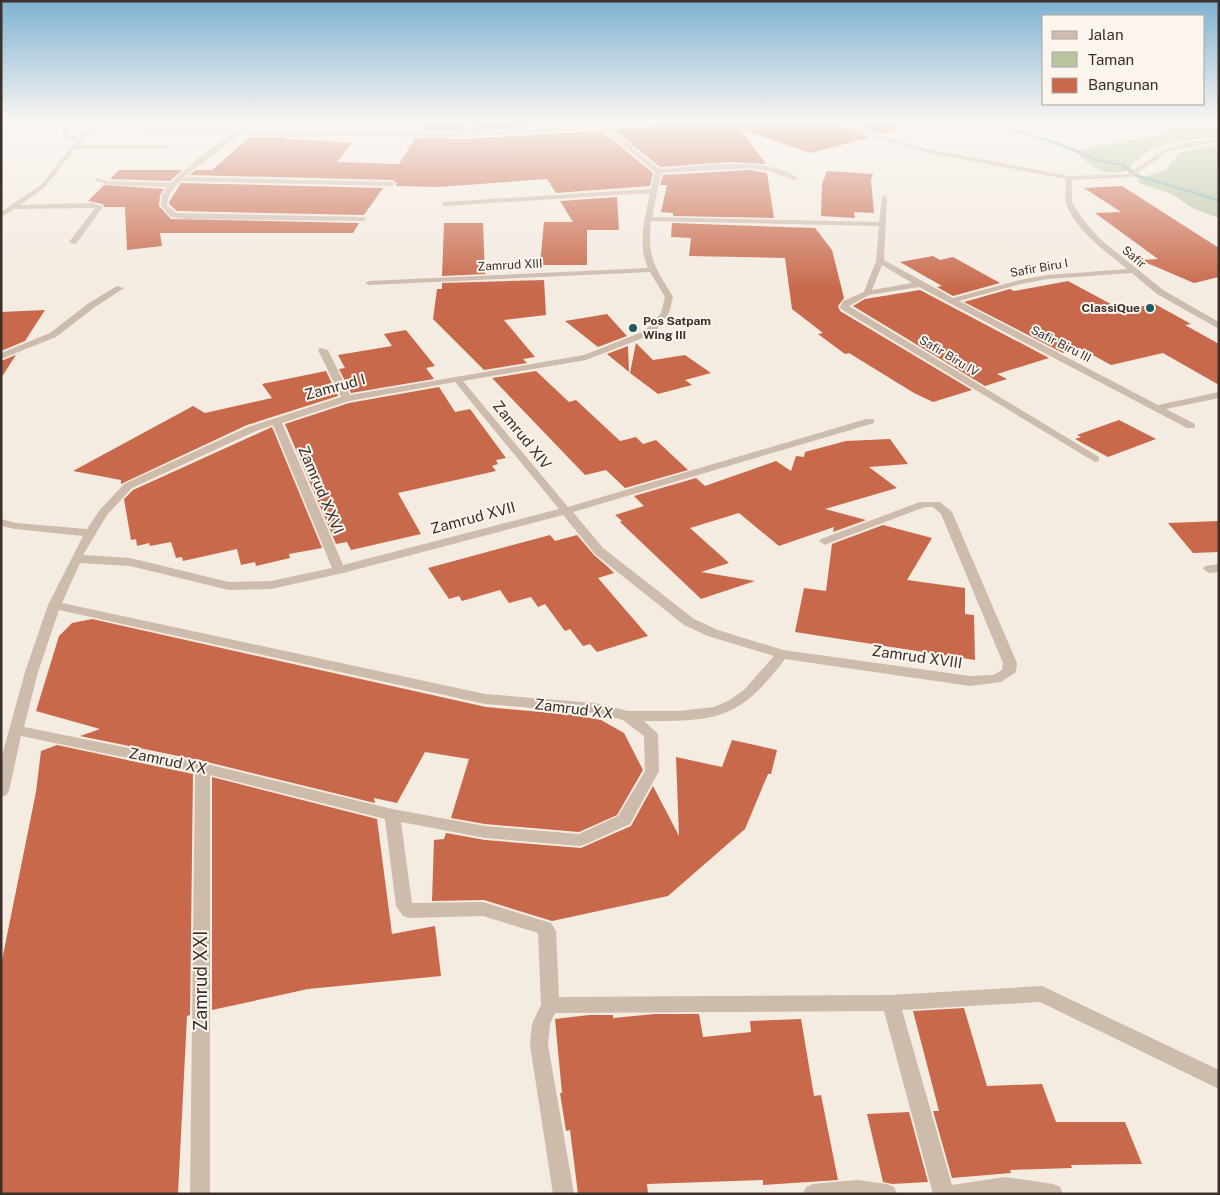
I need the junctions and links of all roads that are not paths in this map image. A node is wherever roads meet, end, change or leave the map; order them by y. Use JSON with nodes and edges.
{"nodes":[{"id":1,"x":49,"y":178,"type":"edge"},
{"id":2,"x":657,"y":178,"type":"edge"},
{"id":3,"x":1070,"y":178,"type":"joint"},
{"id":4,"x":1077,"y":178,"type":"edge"},
{"id":5,"x":180,"y":179,"type":"joint"},
{"id":6,"x":97,"y":180,"type":"dead end"},
{"id":7,"x":392,"y":184,"type":"dead end"},
{"id":8,"x":172,"y":185,"type":"junction"},
{"id":9,"x":655,"y":191,"type":"junction"},
{"id":10,"x":885,"y":197,"type":"dead end"},
{"id":11,"x":444,"y":204,"type":"dead end"},
{"id":12,"x":13,"y":207,"type":"junction"},
{"id":13,"x":1,"y":215,"type":"edge"},
{"id":14,"x":363,"y":219,"type":"dead end"},
{"id":15,"x":647,"y":219,"type":"junction"},
{"id":16,"x":883,"y":224,"type":"junction"},
{"id":17,"x":73,"y":242,"type":"dead end"},
{"id":18,"x":880,"y":261,"type":"junction"},
{"id":19,"x":652,"y":270,"type":"junction"},
{"id":20,"x":1132,"y":271,"type":"junction"},
{"id":21,"x":369,"y":282,"type":"dead end"},
{"id":22,"x":920,"y":284,"type":"junction"},
{"id":23,"x":120,"y":288,"type":"dead end"},
{"id":24,"x":868,"y":293,"type":"junction"},
{"id":25,"x":951,"y":300,"type":"junction"},
{"id":26,"x":1219,"y":326,"type":"edge"},
{"id":27,"x":322,"y":350,"type":"dead end"},
{"id":28,"x":1,"y":356,"type":"edge"},
{"id":29,"x":456,"y":378,"type":"junction"},
{"id":30,"x":1219,"y":396,"type":"edge"},
{"id":31,"x":347,"y":398,"type":"junction"},
{"id":32,"x":1158,"y":408,"type":"junction"},
{"id":33,"x":276,"y":421,"type":"junction"},
{"id":34,"x":870,"y":421,"type":"dead end"},
{"id":35,"x":1191,"y":426,"type":"dead end"},
{"id":36,"x":1095,"y":459,"type":"dead end"},
{"id":37,"x":565,"y":511,"type":"junction"},
{"id":38,"x":1,"y":522,"type":"edge"},
{"id":39,"x":90,"y":533,"type":"junction"},
{"id":40,"x":825,"y":541,"type":"dead end"},
{"id":41,"x":77,"y":558,"type":"junction"},
{"id":42,"x":339,"y":570,"type":"junction"},
{"id":43,"x":54,"y":605,"type":"junction"},
{"id":44,"x":782,"y":654,"type":"junction"},
{"id":45,"x":628,"y":716,"type":"junction"},
{"id":46,"x":16,"y":730,"type":"junction"},
{"id":47,"x":203,"y":768,"type":"junction"},
{"id":48,"x":1,"y":791,"type":"edge"},
{"id":49,"x":392,"y":815,"type":"junction"},
{"id":50,"x":891,"y":1003,"type":"junction"},
{"id":51,"x":550,"y":1005,"type":"junction"},
{"id":52,"x":1219,"y":1080,"type":"edge"},
{"id":53,"x":200,"y":1194,"type":"edge"},
{"id":54,"x":564,"y":1194,"type":"edge"},
{"id":55,"x":813,"y":1194,"type":"edge"},
{"id":56,"x":887,"y":1194,"type":"edge"},
{"id":57,"x":944,"y":1194,"type":"edge"},
{"id":58,"x":956,"y":1194,"type":"edge"},
{"id":59,"x":1053,"y":1194,"type":"edge"}],
"edges":[{"from":1,"to":12,"type":"street"},
{"from":2,"to":9,"type":"street","name":"Zamrud I"},
{"from":3,"to":4,"type":"street"},
{"from":3,"to":20,"type":"street","name":"Safir"},
{"from":5,"to":7,"type":"street"},
{"from":5,"to":8,"type":"street"},
{"from":6,"to":8,"type":"street"},
{"from":8,"to":14,"type":"street"},
{"from":9,"to":11,"type":"street"},
{"from":9,"to":15,"type":"street","name":"Zamrud I"},
{"from":10,"to":16,"type":"street"},
{"from":12,"to":13,"type":"street"},
{"from":12,"to":17,"type":"street"},
{"from":15,"to":16,"type":"street"},
{"from":15,"to":19,"type":"street","name":"Zamrud I"},
{"from":16,"to":18,"type":"street"},
{"from":18,"to":22,"type":"street","name":"Safir Biru III"},
{"from":18,"to":24,"type":"street"},
{"from":19,"to":21,"type":"street","name":"Zamrud XIII"},
{"from":19,"to":29,"type":"street","name":"Zamrud I"},
{"from":20,"to":25,"type":"street","name":"Safir Biru I"},
{"from":20,"to":26,"type":"street","name":"Safir"},
{"from":22,"to":24,"type":"street"},
{"from":22,"to":25,"type":"street","name":"Safir Biru III"},
{"from":23,"to":28,"type":"street"},
{"from":24,"to":36,"type":"street","name":"Safir Biru IV"},
{"from":25,"to":32,"type":"street","name":"Safir Biru III"},
{"from":27,"to":31,"type":"street"},
{"from":29,"to":31,"type":"street","name":"Zamrud I"},
{"from":29,"to":37,"type":"street","name":"Zamrud XIV"},
{"from":30,"to":32,"type":"street"},
{"from":31,"to":33,"type":"street","name":"Zamrud I"},
{"from":32,"to":35,"type":"street","name":"Safir Biru III"},
{"from":33,"to":39,"type":"street","name":"Zamrud I"},
{"from":33,"to":42,"type":"street","name":"Zamrud XXVI"},
{"from":34,"to":37,"type":"street","name":"Zamrud XVII"},
{"from":37,"to":42,"type":"street","name":"Zamrud XVII"},
{"from":37,"to":44,"type":"street","name":"Zamrud XVIII"},
{"from":38,"to":39,"type":"street"},
{"from":39,"to":41,"type":"street","name":"Zamrud I"},
{"from":40,"to":44,"type":"street","name":"Zamrud XVIII"},
{"from":41,"to":42,"type":"street","name":"Zamrud XVII"},
{"from":41,"to":43,"type":"street","name":"Zamrud I"},
{"from":43,"to":45,"type":"street","name":"Zamrud XX"},
{"from":43,"to":46,"type":"street","name":"Zamrud I"},
{"from":44,"to":45,"type":"street"},
{"from":45,"to":49,"type":"street","name":"Zamrud XX"},
{"from":46,"to":47,"type":"street","name":"Zamrud XX"},
{"from":46,"to":48,"type":"street","name":"Zamrud I"},
{"from":47,"to":49,"type":"street","name":"Zamrud XX"},
{"from":47,"to":53,"type":"street","name":"Zamrud XXI"},
{"from":49,"to":51,"type":"street"},
{"from":50,"to":51,"type":"street"},
{"from":50,"to":52,"type":"street"},
{"from":50,"to":57,"type":"street"},
{"from":51,"to":54,"type":"street"},
{"from":55,"to":56,"type":"street"},
{"from":58,"to":59,"type":"street"}]}
